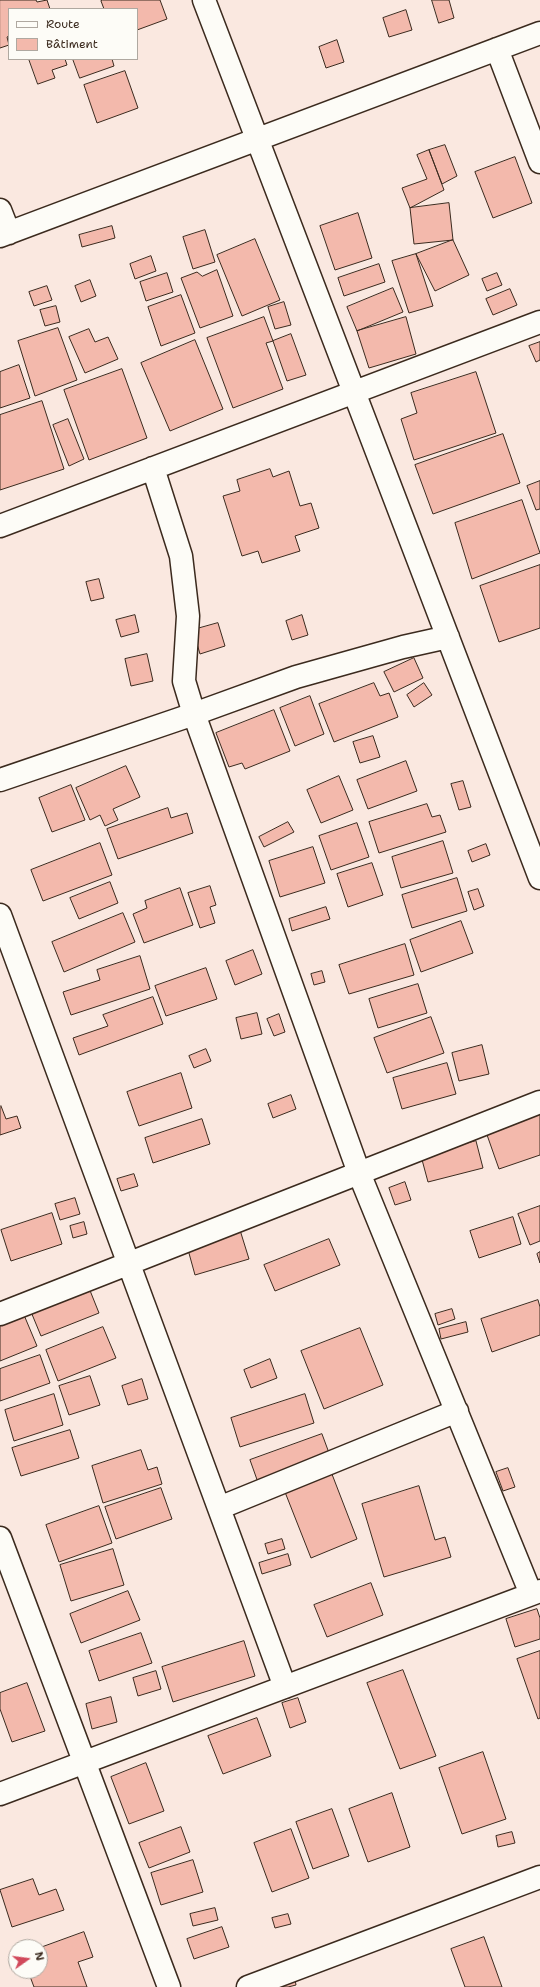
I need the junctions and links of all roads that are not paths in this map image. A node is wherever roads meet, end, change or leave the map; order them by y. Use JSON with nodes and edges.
{"nodes":[{"id":1,"x":204,"y":0,"type":"edge"},
{"id":2,"x":540,"y":34,"type":"edge"},
{"id":3,"x":498,"y":50,"type":"junction"},
{"id":4,"x":258,"y":140,"type":"junction"},
{"id":5,"x":540,"y":162,"type":"edge"},
{"id":6,"x":0,"y":210,"type":"edge"},
{"id":7,"x":4,"y":234,"type":"edge"},
{"id":8,"x":540,"y":322,"type":"edge"},
{"id":9,"x":354,"y":392,"type":"junction"},
{"id":10,"x":153,"y":468,"type":"junction"},
{"id":11,"x":0,"y":526,"type":"edge"},
{"id":12,"x":448,"y":637,"type":"junction"},
{"id":13,"x":194,"y":714,"type":"junction"},
{"id":14,"x":0,"y":780,"type":"edge"},
{"id":15,"x":540,"y":878,"type":"edge"},
{"id":16,"x":0,"y":914,"type":"edge"},
{"id":17,"x":540,"y":1102,"type":"edge"},
{"id":18,"x":359,"y":1173,"type":"junction"},
{"id":19,"x":129,"y":1263,"type":"junction"},
{"id":20,"x":0,"y":1314,"type":"edge"},
{"id":21,"x":457,"y":1411,"type":"junction"},
{"id":22,"x":219,"y":1508,"type":"junction"},
{"id":23,"x":0,"y":1538,"type":"edge"},
{"id":24,"x":535,"y":1592,"type":"edge"},
{"id":25,"x":285,"y":1687,"type":"junction"},
{"id":26,"x":84,"y":1762,"type":"junction"},
{"id":27,"x":0,"y":1794,"type":"edge"},
{"id":28,"x":540,"y":1877,"type":"edge"},
{"id":29,"x":169,"y":1987,"type":"edge"},
{"id":30,"x":248,"y":1987,"type":"edge"}],
"edges":[{"from":1,"to":4,"type":"street"},
{"from":2,"to":3,"type":"street"},
{"from":3,"to":4,"type":"street"},
{"from":3,"to":5,"type":"street"},
{"from":4,"to":7,"type":"street"},
{"from":4,"to":9,"type":"street"},
{"from":6,"to":7,"type":"street"},
{"from":8,"to":9,"type":"street"},
{"from":9,"to":10,"type":"street"},
{"from":9,"to":12,"type":"street"},
{"from":10,"to":11,"type":"street"},
{"from":10,"to":13,"type":"street"},
{"from":12,"to":13,"type":"street"},
{"from":12,"to":15,"type":"street"},
{"from":13,"to":14,"type":"street"},
{"from":13,"to":18,"type":"street"},
{"from":16,"to":19,"type":"street"},
{"from":17,"to":18,"type":"street"},
{"from":18,"to":19,"type":"street"},
{"from":18,"to":21,"type":"street"},
{"from":19,"to":20,"type":"street"},
{"from":19,"to":22,"type":"street"},
{"from":21,"to":22,"type":"street"},
{"from":21,"to":24,"type":"street"},
{"from":22,"to":25,"type":"street"},
{"from":23,"to":26,"type":"street"},
{"from":24,"to":25,"type":"street"},
{"from":25,"to":26,"type":"street"},
{"from":26,"to":27,"type":"street"},
{"from":26,"to":29,"type":"street"},
{"from":28,"to":30,"type":"street"}]}
